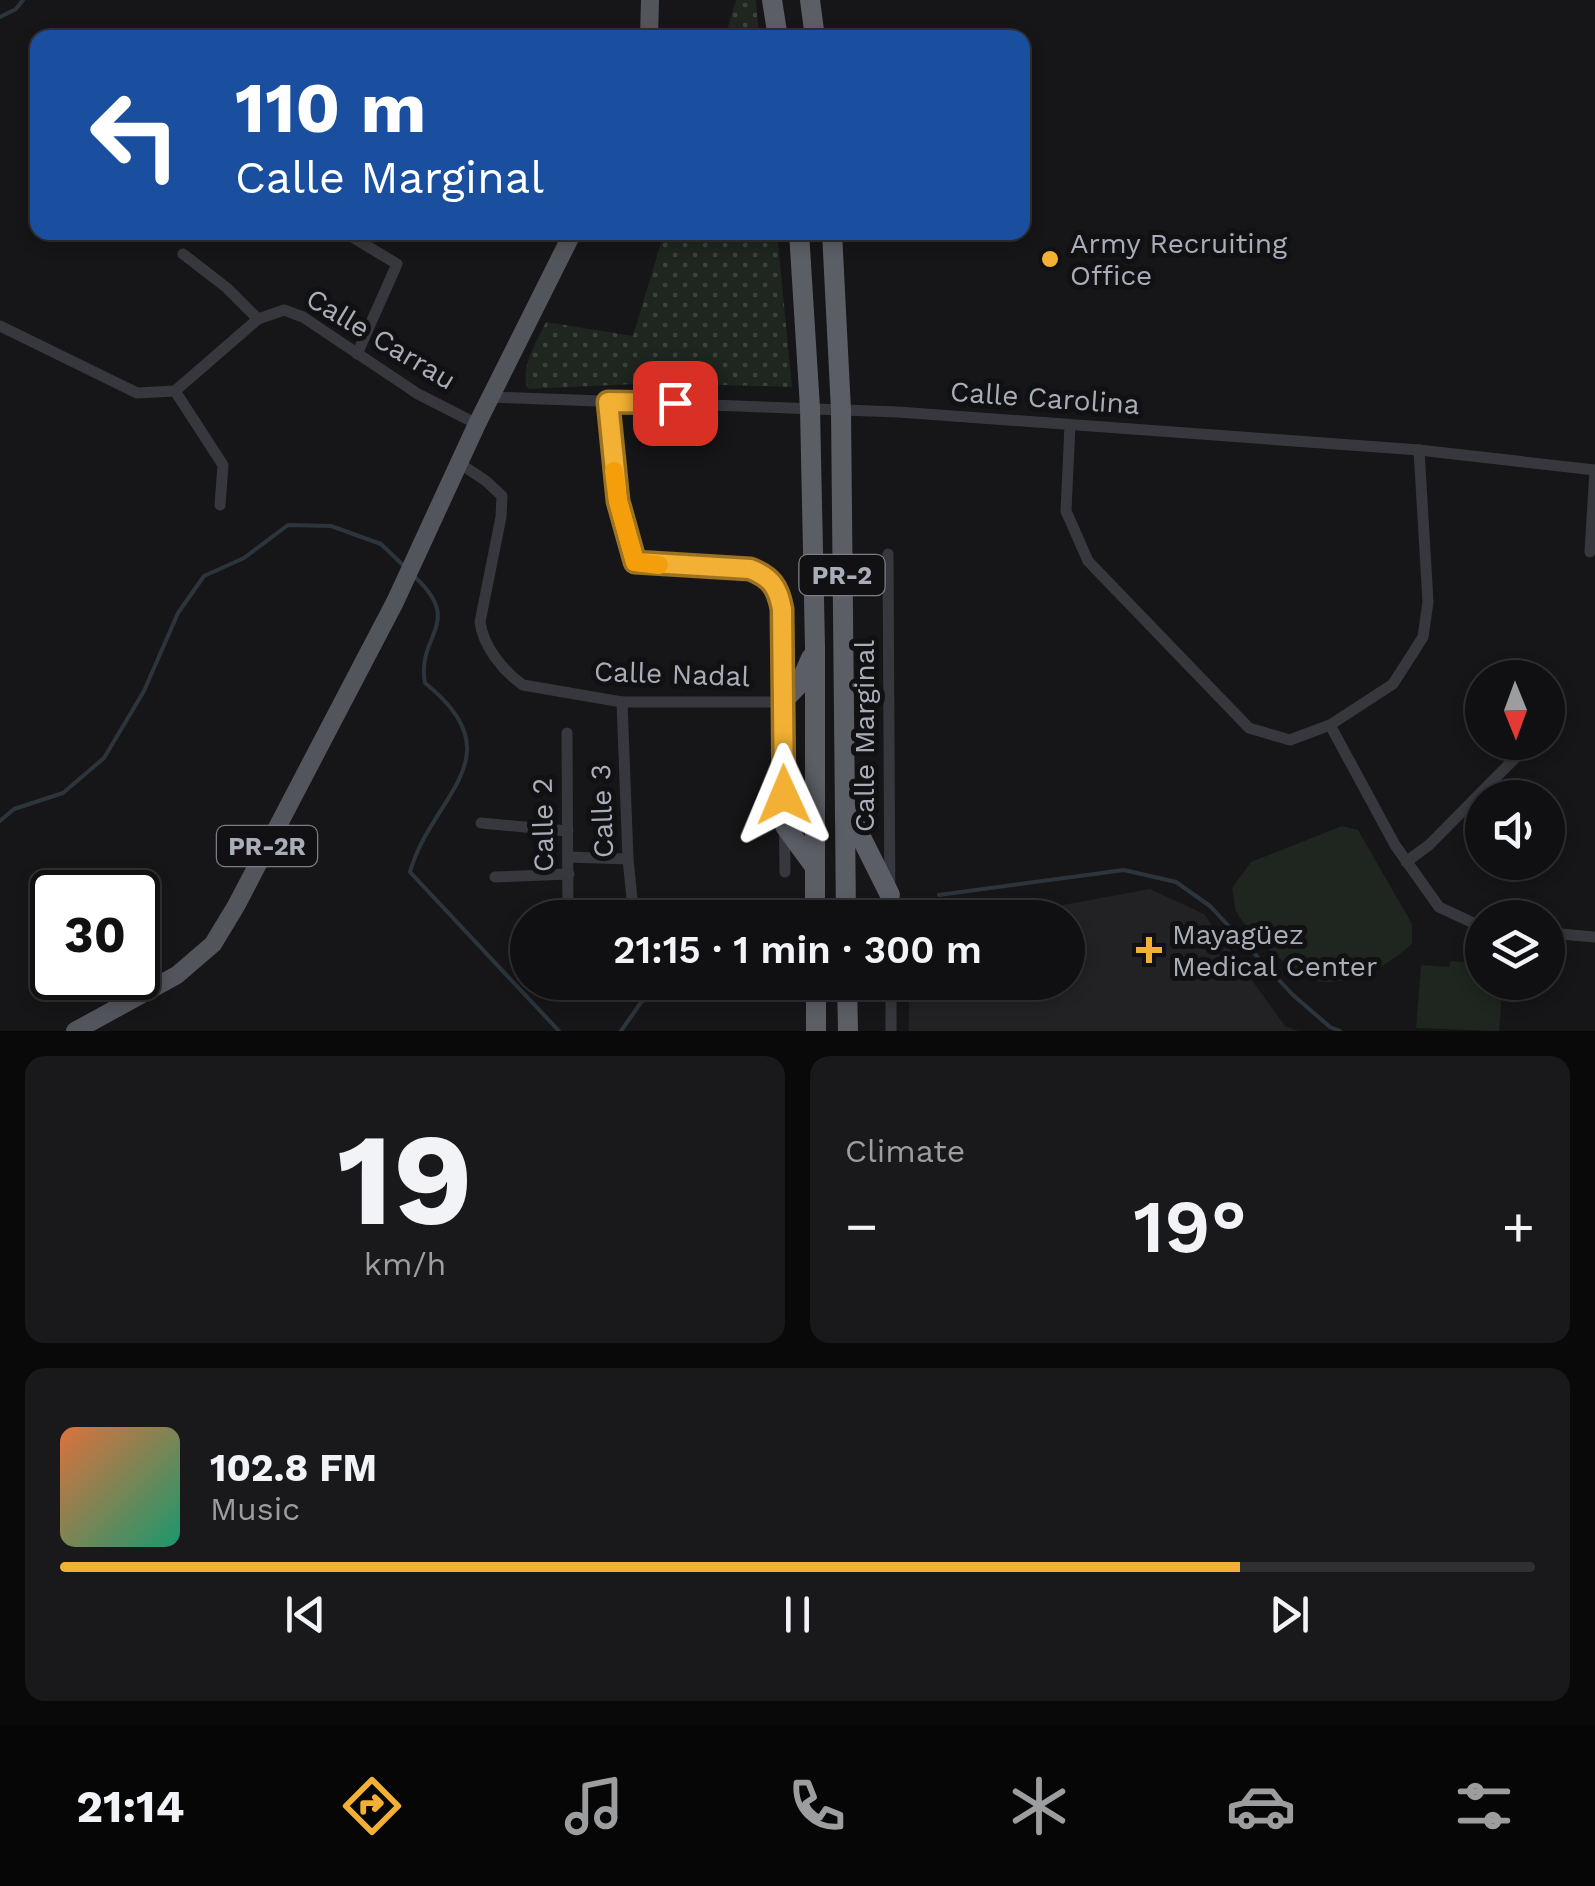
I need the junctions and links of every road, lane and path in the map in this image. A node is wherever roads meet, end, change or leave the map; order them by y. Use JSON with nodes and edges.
{"nodes":[{"id":1,"x":650,"y":0,"type":"edge"},
{"id":2,"x":772,"y":0,"type":"edge"},
{"id":3,"x":810,"y":0,"type":"edge"},
{"id":4,"x":649,"y":30,"type":"edge"},
{"id":5,"x":777,"y":30,"type":"edge"},
{"id":6,"x":814,"y":30,"type":"edge"},
{"id":7,"x":357,"y":240,"type":"edge"},
{"id":8,"x":569,"y":240,"type":"edge"},
{"id":9,"x":800,"y":240,"type":"edge"},
{"id":10,"x":832,"y":240,"type":"edge"},
{"id":11,"x":184,"y":254,"type":"dead end"},
{"id":12,"x":258,"y":319,"type":"junction"},
{"id":13,"x":0,"y":326,"type":"edge"},
{"id":14,"x":357,"y":354,"type":"junction"},
{"id":15,"x":175,"y":391,"type":"junction"},
{"id":16,"x":491,"y":397,"type":"junction"},
{"id":17,"x":608,"y":402,"type":"junction"},
{"id":18,"x":810,"y":408,"type":"junction"},
{"id":19,"x":842,"y":410,"type":"junction"},
{"id":20,"x":477,"y":424,"type":"junction"},
{"id":21,"x":1070,"y":425,"type":"junction"},
{"id":22,"x":1419,"y":450,"type":"junction"},
{"id":23,"x":459,"y":463,"type":"junction"},
{"id":24,"x":1595,"y":470,"type":"edge"},
{"id":25,"x":220,"y":504,"type":"dead end"},
{"id":26,"x":1590,"y":552,"type":"dead end"},
{"id":27,"x":888,"y":554,"type":"dead end"},
{"id":28,"x":815,"y":647,"type":"junction"},
{"id":29,"x":622,"y":702,"type":"junction"},
{"id":30,"x":782,"y":702,"type":"junction"},
{"id":31,"x":1330,"y":725,"type":"junction"},
{"id":32,"x":566,"y":732,"type":"dead end"},
{"id":33,"x":1513,"y":760,"type":"edge"},
{"id":34,"x":844,"y":803,"type":"junction"},
{"id":35,"x":481,"y":823,"type":"dead end"},
{"id":36,"x":785,"y":826,"type":"junction"},
{"id":37,"x":568,"y":830,"type":"junction"},
{"id":38,"x":568,"y":857,"type":"junction"},
{"id":39,"x":628,"y":859,"type":"junction"},
{"id":40,"x":1406,"y":862,"type":"junction"},
{"id":41,"x":815,"y":867,"type":"junction"},
{"id":42,"x":785,"y":872,"type":"dead end"},
{"id":43,"x":568,"y":874,"type":"junction"},
{"id":44,"x":494,"y":877,"type":"dead end"},
{"id":45,"x":890,"y":895,"type":"junction"},
{"id":46,"x":568,"y":900,"type":"edge"},
{"id":47,"x":632,"y":900,"type":"edge"},
{"id":48,"x":815,"y":900,"type":"edge"},
{"id":49,"x":846,"y":900,"type":"edge"},
{"id":50,"x":890,"y":900,"type":"edge"},
{"id":51,"x":1465,"y":919,"type":"edge"},
{"id":52,"x":1565,"y":934,"type":"edge"},
{"id":53,"x":1595,"y":937,"type":"edge"},
{"id":54,"x":816,"y":1000,"type":"edge"},
{"id":55,"x":847,"y":1000,"type":"edge"},
{"id":56,"x":891,"y":1000,"type":"edge"},
{"id":57,"x":75,"y":1031,"type":"edge"},
{"id":58,"x":816,"y":1031,"type":"edge"},
{"id":59,"x":848,"y":1031,"type":"edge"},
{"id":60,"x":892,"y":1031,"type":"edge"}],
"edges":[{"from":1,"to":4,"type":"main road"},
{"from":2,"to":5,"type":"highway"},
{"from":3,"to":6,"type":"highway"},
{"from":7,"to":14,"type":"street"},
{"from":8,"to":16,"type":"main road","number":"PR-2R"},
{"from":9,"to":18,"type":"highway","number":"PR-2"},
{"from":10,"to":19,"type":"highway","number":"PR-2"},
{"from":11,"to":12,"type":"street"},
{"from":12,"to":14,"type":"street","name":"Calle Carrau"},
{"from":12,"to":15,"type":"street"},
{"from":13,"to":15,"type":"street"},
{"from":14,"to":20,"type":"street","name":"Calle Carrau"},
{"from":15,"to":25,"type":"street"},
{"from":16,"to":17,"type":"street","name":"Calle Carolina"},
{"from":16,"to":20,"type":"main road","number":"PR-2R"},
{"from":17,"to":18,"type":"street","name":"Calle Carolina"},
{"from":17,"to":30,"type":"street"},
{"from":18,"to":19,"type":"street","name":"Calle Carolina"},
{"from":18,"to":28,"type":"highway","number":"PR-2"},
{"from":19,"to":21,"type":"street","name":"Calle Carolina"},
{"from":19,"to":34,"type":"highway","number":"PR-2"},
{"from":20,"to":23,"type":"main road","number":"PR-2R"},
{"from":21,"to":22,"type":"street","name":"Calle Carolina"},
{"from":21,"to":31,"type":"street"},
{"from":22,"to":24,"type":"street","name":"Calle Carolina"},
{"from":22,"to":31,"type":"street"},
{"from":23,"to":29,"type":"street","name":"Calle Nadal"},
{"from":23,"to":57,"type":"main road","number":"PR-2R"},
{"from":24,"to":26,"type":"street"},
{"from":27,"to":45,"type":"street","name":"Calle Marginal"},
{"from":28,"to":30,"type":"highway"},
{"from":28,"to":41,"type":"highway","number":"PR-2"},
{"from":29,"to":30,"type":"street","name":"Calle Nadal"},
{"from":29,"to":39,"type":"street","name":"Calle 3"},
{"from":30,"to":36,"type":"street"},
{"from":31,"to":40,"type":"street"},
{"from":32,"to":37,"type":"street","name":"Calle 2"},
{"from":33,"to":40,"type":"street"},
{"from":34,"to":45,"type":"highway"},
{"from":34,"to":49,"type":"highway","number":"PR-2"},
{"from":35,"to":37,"type":"street"},
{"from":36,"to":41,"type":"highway"},
{"from":36,"to":42,"type":"street"},
{"from":37,"to":38,"type":"street","name":"Calle 2"},
{"from":38,"to":39,"type":"street"},
{"from":38,"to":43,"type":"street","name":"Calle 2"},
{"from":39,"to":47,"type":"street","name":"Calle 3"},
{"from":40,"to":51,"type":"street"},
{"from":41,"to":48,"type":"highway","number":"PR-2"},
{"from":43,"to":44,"type":"street"},
{"from":43,"to":46,"type":"street","name":"Calle 2"},
{"from":45,"to":50,"type":"street","name":"Calle Marginal"},
{"from":52,"to":53,"type":"street"},
{"from":54,"to":58,"type":"highway"},
{"from":55,"to":59,"type":"highway"},
{"from":56,"to":60,"type":"street"}]}
